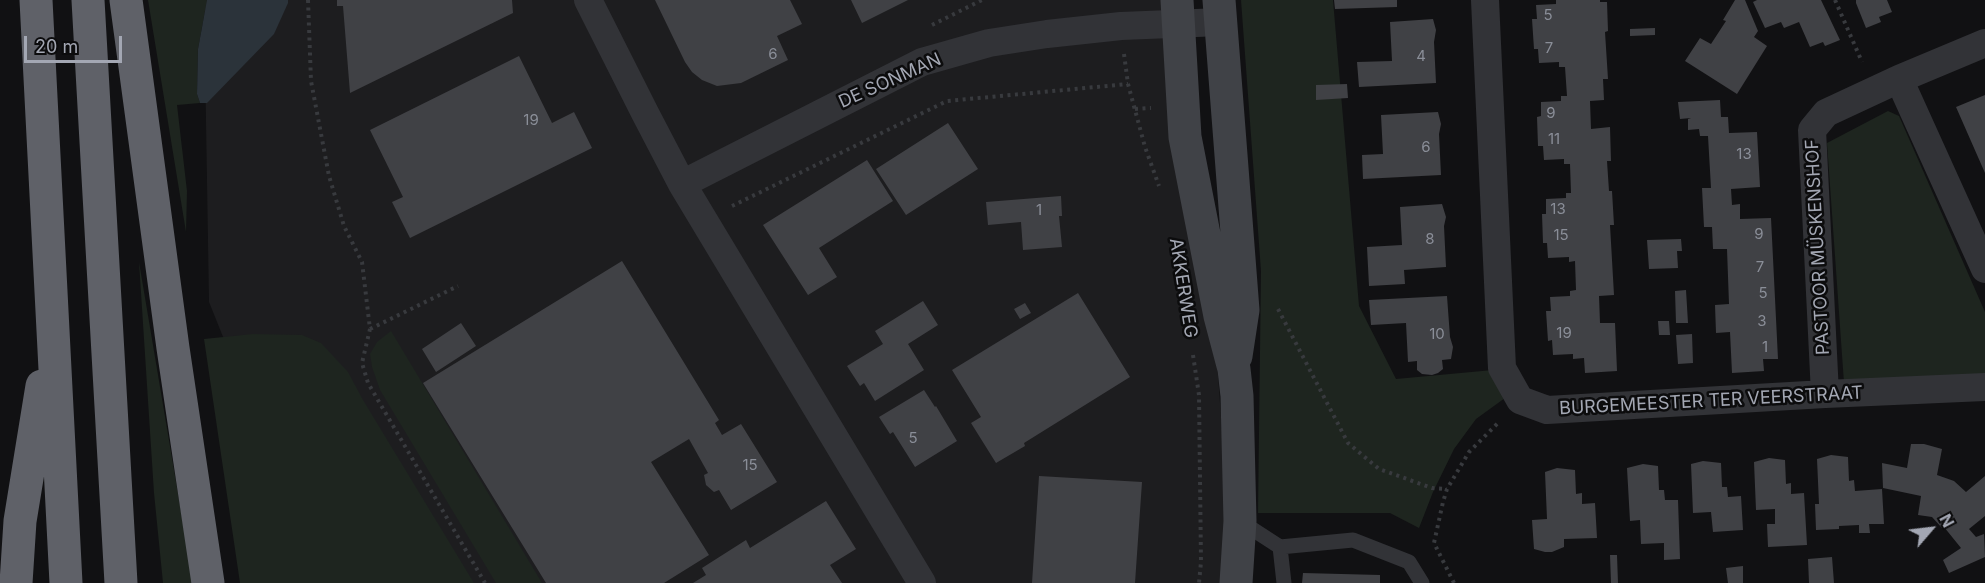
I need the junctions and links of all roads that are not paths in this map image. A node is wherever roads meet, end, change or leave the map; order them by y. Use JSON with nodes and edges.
{"nodes":[{"id":1,"x":36,"y":0,"type":"edge"},
{"id":2,"x":88,"y":0,"type":"edge"},
{"id":3,"x":126,"y":0,"type":"edge"},
{"id":4,"x":588,"y":0,"type":"edge"},
{"id":5,"x":1485,"y":0,"type":"edge"},
{"id":6,"x":1220,"y":11,"type":"edge"},
{"id":7,"x":1177,"y":12,"type":"edge"},
{"id":8,"x":1985,"y":43,"type":"edge"},
{"id":9,"x":1887,"y":85,"type":"junction"},
{"id":10,"x":682,"y":184,"type":"junction"},
{"id":11,"x":1985,"y":269,"type":"edge"},
{"id":12,"x":52,"y":325,"type":"junction"},
{"id":13,"x":1234,"y":369,"type":"junction"},
{"id":14,"x":1985,"y":387,"type":"edge"},
{"id":15,"x":1825,"y":394,"type":"junction"},
{"id":16,"x":1240,"y":521,"type":"junction"},
{"id":17,"x":1280,"y":547,"type":"junction"},
{"id":18,"x":16,"y":583,"type":"edge"},
{"id":19,"x":66,"y":583,"type":"edge"},
{"id":20,"x":121,"y":583,"type":"edge"},
{"id":21,"x":208,"y":583,"type":"edge"},
{"id":22,"x":922,"y":583,"type":"edge"},
{"id":23,"x":1236,"y":583,"type":"edge"},
{"id":24,"x":1284,"y":583,"type":"edge"},
{"id":25,"x":1422,"y":583,"type":"edge"}],
"edges":[{"from":1,"to":12,"type":"highway"},
{"from":2,"to":20,"type":"highway"},
{"from":3,"to":21,"type":"highway"},
{"from":4,"to":10,"type":"street"},
{"from":5,"to":15,"type":"street","name":"BURGEMEESTER TER VEERSTRAAT"},
{"from":6,"to":7,"type":"street","name":"DE SONMAN"},
{"from":6,"to":13,"type":"main road","name":"AKKERWEG"},
{"from":7,"to":10,"type":"street","name":"DE SONMAN"},
{"from":7,"to":13,"type":"main road","name":"AKKERWEG"},
{"from":8,"to":9,"type":"street","name":"PASTOOR MÜSKENSHOF"},
{"from":9,"to":11,"type":"street"},
{"from":9,"to":15,"type":"street","name":"PASTOOR MÜSKENSHOF"},
{"from":10,"to":22,"type":"street"},
{"from":12,"to":18,"type":"highway"},
{"from":12,"to":19,"type":"highway"},
{"from":13,"to":16,"type":"main road","name":"AKKERWEG"},
{"from":14,"to":15,"type":"street","name":"BURGEMEESTER TER VEERSTRAAT"},
{"from":16,"to":17,"type":"lane"},
{"from":16,"to":23,"type":"main road","name":"AKKERWEG"},
{"from":17,"to":24,"type":"lane"},
{"from":17,"to":25,"type":"lane"}]}
